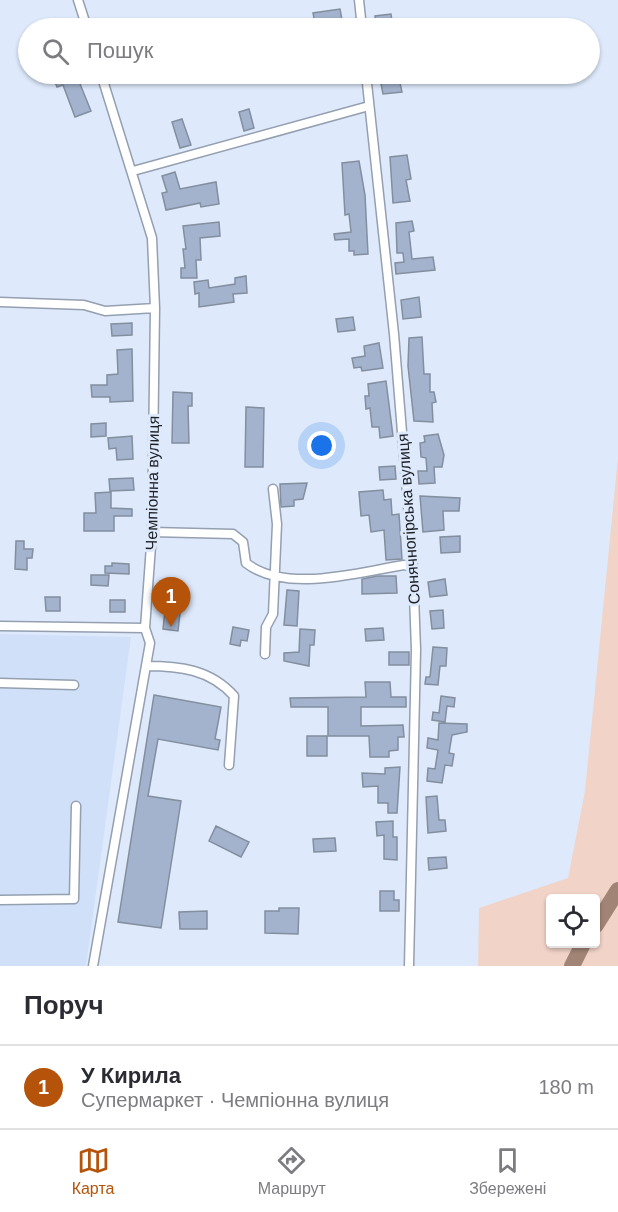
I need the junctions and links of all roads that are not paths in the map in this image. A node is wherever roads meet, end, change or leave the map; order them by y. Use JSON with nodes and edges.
{"nodes":[{"id":1,"x":78,"y":0,"type":"edge"},
{"id":2,"x":359,"y":0,"type":"edge"},
{"id":3,"x":84,"y":18,"type":"edge"},
{"id":4,"x":361,"y":18,"type":"edge"},
{"id":5,"x":104,"y":84,"type":"edge"},
{"id":6,"x":367,"y":84,"type":"edge"},
{"id":7,"x":369,"y":106,"type":"junction"},
{"id":8,"x":133,"y":171,"type":"junction"},
{"id":9,"x":0,"y":302,"type":"edge"},
{"id":10,"x":154,"y":308,"type":"junction"},
{"id":11,"x":273,"y":489,"type":"dead end"},
{"id":12,"x":152,"y":532,"type":"junction"},
{"id":13,"x":413,"y":567,"type":"junction"},
{"id":14,"x":274,"y":576,"type":"junction"},
{"id":15,"x":0,"y":627,"type":"edge"},
{"id":16,"x":145,"y":628,"type":"junction"},
{"id":17,"x":265,"y":654,"type":"dead end"},
{"id":18,"x":146,"y":666,"type":"junction"},
{"id":19,"x":0,"y":683,"type":"edge"},
{"id":20,"x":74,"y":686,"type":"dead end"},
{"id":21,"x":229,"y":765,"type":"dead end"},
{"id":22,"x":76,"y":806,"type":"dead end"},
{"id":23,"x":0,"y":900,"type":"edge"},
{"id":24,"x":93,"y":966,"type":"edge"},
{"id":25,"x":409,"y":966,"type":"edge"}],
"edges":[{"from":1,"to":3,"type":"street"},
{"from":2,"to":4,"type":"street"},
{"from":5,"to":8,"type":"street","name":"Чемпіонна вулиця"},
{"from":6,"to":7,"type":"street","name":"Сонячногірська вулиця"},
{"from":7,"to":8,"type":"street"},
{"from":7,"to":13,"type":"street","name":"Сонячногірська вулиця"},
{"from":8,"to":10,"type":"street","name":"Чемпіонна вулиця"},
{"from":9,"to":10,"type":"street"},
{"from":10,"to":12,"type":"street","name":"Чемпіонна вулиця"},
{"from":11,"to":14,"type":"street"},
{"from":12,"to":14,"type":"street"},
{"from":12,"to":16,"type":"street","name":"Чемпіонна вулиця"},
{"from":13,"to":14,"type":"street"},
{"from":13,"to":25,"type":"street","name":"Сонячногірська вулиця"},
{"from":14,"to":17,"type":"street"},
{"from":15,"to":16,"type":"street"},
{"from":16,"to":18,"type":"street","name":"Чемпіонна вулиця"},
{"from":18,"to":21,"type":"street"},
{"from":18,"to":24,"type":"street","name":"Чемпіонна вулиця"},
{"from":19,"to":20,"type":"street"},
{"from":22,"to":23,"type":"street"}]}
